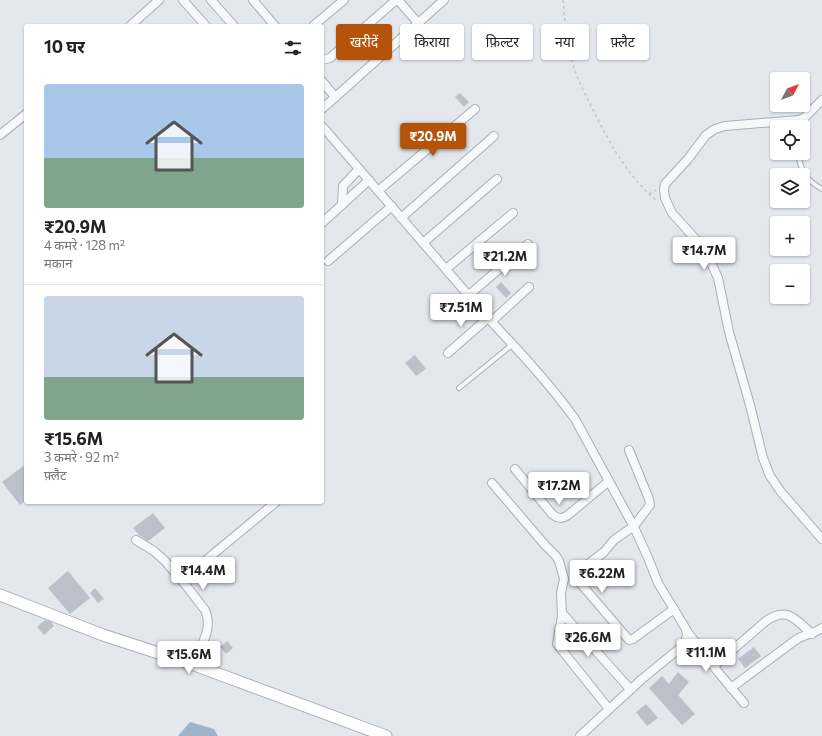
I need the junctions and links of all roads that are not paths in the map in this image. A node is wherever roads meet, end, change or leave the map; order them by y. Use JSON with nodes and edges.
{"nodes":[{"id":1,"x":159,"y":0,"type":"edge"},
{"id":2,"x":183,"y":0,"type":"edge"},
{"id":3,"x":211,"y":0,"type":"edge"},
{"id":4,"x":253,"y":0,"type":"edge"},
{"id":5,"x":344,"y":0,"type":"edge"},
{"id":6,"x":397,"y":0,"type":"edge"},
{"id":7,"x":444,"y":0,"type":"edge"},
{"id":8,"x":418,"y":23,"type":"junction"},
{"id":9,"x":132,"y":24,"type":"edge"},
{"id":10,"x":204,"y":24,"type":"edge"},
{"id":11,"x":232,"y":24,"type":"edge"},
{"id":12,"x":273,"y":24,"type":"edge"},
{"id":13,"x":316,"y":24,"type":"edge"},
{"id":14,"x":324,"y":60,"type":"edge"},
{"id":15,"x":324,"y":83,"type":"edge"},
{"id":16,"x":335,"y":97,"type":"junction"},
{"id":17,"x":822,"y":100,"type":"edge"},
{"id":18,"x":324,"y":107,"type":"edge"},
{"id":19,"x":475,"y":109,"type":"dead end"},
{"id":20,"x":24,"y":116,"type":"edge"},
{"id":21,"x":801,"y":120,"type":"edge"},
{"id":22,"x":770,"y":125,"type":"edge"},
{"id":23,"x":324,"y":128,"type":"edge"},
{"id":24,"x":0,"y":136,"type":"edge"},
{"id":25,"x":494,"y":136,"type":"dead end"},
{"id":26,"x":800,"y":160,"type":"edge"},
{"id":27,"x":359,"y":169,"type":"junction"},
{"id":28,"x":497,"y":179,"type":"dead end"},
{"id":29,"x":369,"y":180,"type":"junction"},
{"id":30,"x":822,"y":190,"type":"edge"},
{"id":31,"x":378,"y":191,"type":"junction"},
{"id":32,"x":342,"y":205,"type":"junction"},
{"id":33,"x":392,"y":206,"type":"junction"},
{"id":34,"x":514,"y":213,"type":"dead end"},
{"id":35,"x":401,"y":218,"type":"junction"},
{"id":36,"x":324,"y":221,"type":"edge"},
{"id":37,"x":423,"y":243,"type":"junction"},
{"id":38,"x":528,"y":244,"type":"dead end"},
{"id":39,"x":328,"y":261,"type":"dead end"},
{"id":40,"x":446,"y":269,"type":"junction"},
{"id":41,"x":529,"y":287,"type":"dead end"},
{"id":42,"x":469,"y":295,"type":"junction"},
{"id":43,"x":490,"y":320,"type":"junction"},
{"id":44,"x":513,"y":344,"type":"junction"},
{"id":45,"x":448,"y":353,"type":"dead end"},
{"id":46,"x":459,"y":388,"type":"dead end"},
{"id":47,"x":630,"y":450,"type":"dead end"},
{"id":48,"x":515,"y":469,"type":"dead end"},
{"id":49,"x":609,"y":480,"type":"junction"},
{"id":50,"x":492,"y":484,"type":"dead end"},
{"id":51,"x":274,"y":504,"type":"edge"},
{"id":52,"x":634,"y":526,"type":"junction"},
{"id":53,"x":822,"y":538,"type":"edge"},
{"id":54,"x":136,"y":540,"type":"dead end"},
{"id":55,"x":182,"y":580,"type":"junction"},
{"id":56,"x":0,"y":595,"type":"edge"},
{"id":57,"x":674,"y":609,"type":"junction"},
{"id":58,"x":562,"y":613,"type":"junction"},
{"id":59,"x":822,"y":628,"type":"edge"},
{"id":60,"x":686,"y":629,"type":"junction"},
{"id":61,"x":812,"y":634,"type":"junction"},
{"id":62,"x":192,"y":664,"type":"junction"},
{"id":63,"x":714,"y":666,"type":"junction"},
{"id":64,"x":731,"y":688,"type":"junction"},
{"id":65,"x":630,"y":689,"type":"junction"},
{"id":66,"x":744,"y":703,"type":"dead end"},
{"id":67,"x":609,"y":709,"type":"junction"},
{"id":68,"x":386,"y":736,"type":"edge"},
{"id":69,"x":580,"y":736,"type":"edge"}],
"edges":[{"from":1,"to":9,"type":"street"},
{"from":2,"to":10,"type":"street"},
{"from":3,"to":11,"type":"street"},
{"from":4,"to":12,"type":"street"},
{"from":5,"to":13,"type":"street"},
{"from":6,"to":8,"type":"street"},
{"from":6,"to":14,"type":"street"},
{"from":7,"to":8,"type":"street"},
{"from":8,"to":16,"type":"street"},
{"from":15,"to":16,"type":"street"},
{"from":16,"to":18,"type":"street"},
{"from":17,"to":21,"type":"street"},
{"from":19,"to":31,"type":"street"},
{"from":20,"to":24,"type":"street"},
{"from":22,"to":53,"type":"street"},
{"from":23,"to":27,"type":"street"},
{"from":25,"to":35,"type":"street"},
{"from":26,"to":30,"type":"lane"},
{"from":27,"to":29,"type":"street"},
{"from":27,"to":32,"type":"street"},
{"from":28,"to":37,"type":"street"},
{"from":29,"to":31,"type":"street"},
{"from":29,"to":32,"type":"street"},
{"from":31,"to":33,"type":"street"},
{"from":32,"to":36,"type":"street"},
{"from":33,"to":35,"type":"street"},
{"from":33,"to":39,"type":"street"},
{"from":34,"to":40,"type":"street"},
{"from":35,"to":37,"type":"street"},
{"from":37,"to":40,"type":"street"},
{"from":38,"to":42,"type":"street"},
{"from":40,"to":42,"type":"street"},
{"from":41,"to":43,"type":"street"},
{"from":42,"to":43,"type":"street"},
{"from":43,"to":44,"type":"street"},
{"from":43,"to":45,"type":"street"},
{"from":44,"to":46,"type":"lane"},
{"from":44,"to":49,"type":"street"},
{"from":47,"to":52,"type":"street"},
{"from":48,"to":49,"type":"street"},
{"from":49,"to":52,"type":"street"},
{"from":50,"to":58,"type":"street"},
{"from":51,"to":55,"type":"street"},
{"from":52,"to":57,"type":"street"},
{"from":52,"to":57,"type":"street"},
{"from":54,"to":55,"type":"street"},
{"from":55,"to":62,"type":"street"},
{"from":56,"to":62,"type":"street"},
{"from":57,"to":60,"type":"street"},
{"from":58,"to":65,"type":"street"},
{"from":58,"to":67,"type":"street"},
{"from":59,"to":61,"type":"street"},
{"from":60,"to":63,"type":"street"},
{"from":60,"to":65,"type":"street"},
{"from":61,"to":63,"type":"street"},
{"from":61,"to":64,"type":"street"},
{"from":62,"to":68,"type":"street"},
{"from":63,"to":64,"type":"street"},
{"from":64,"to":66,"type":"street"},
{"from":65,"to":67,"type":"street"},
{"from":67,"to":69,"type":"street"}]}
